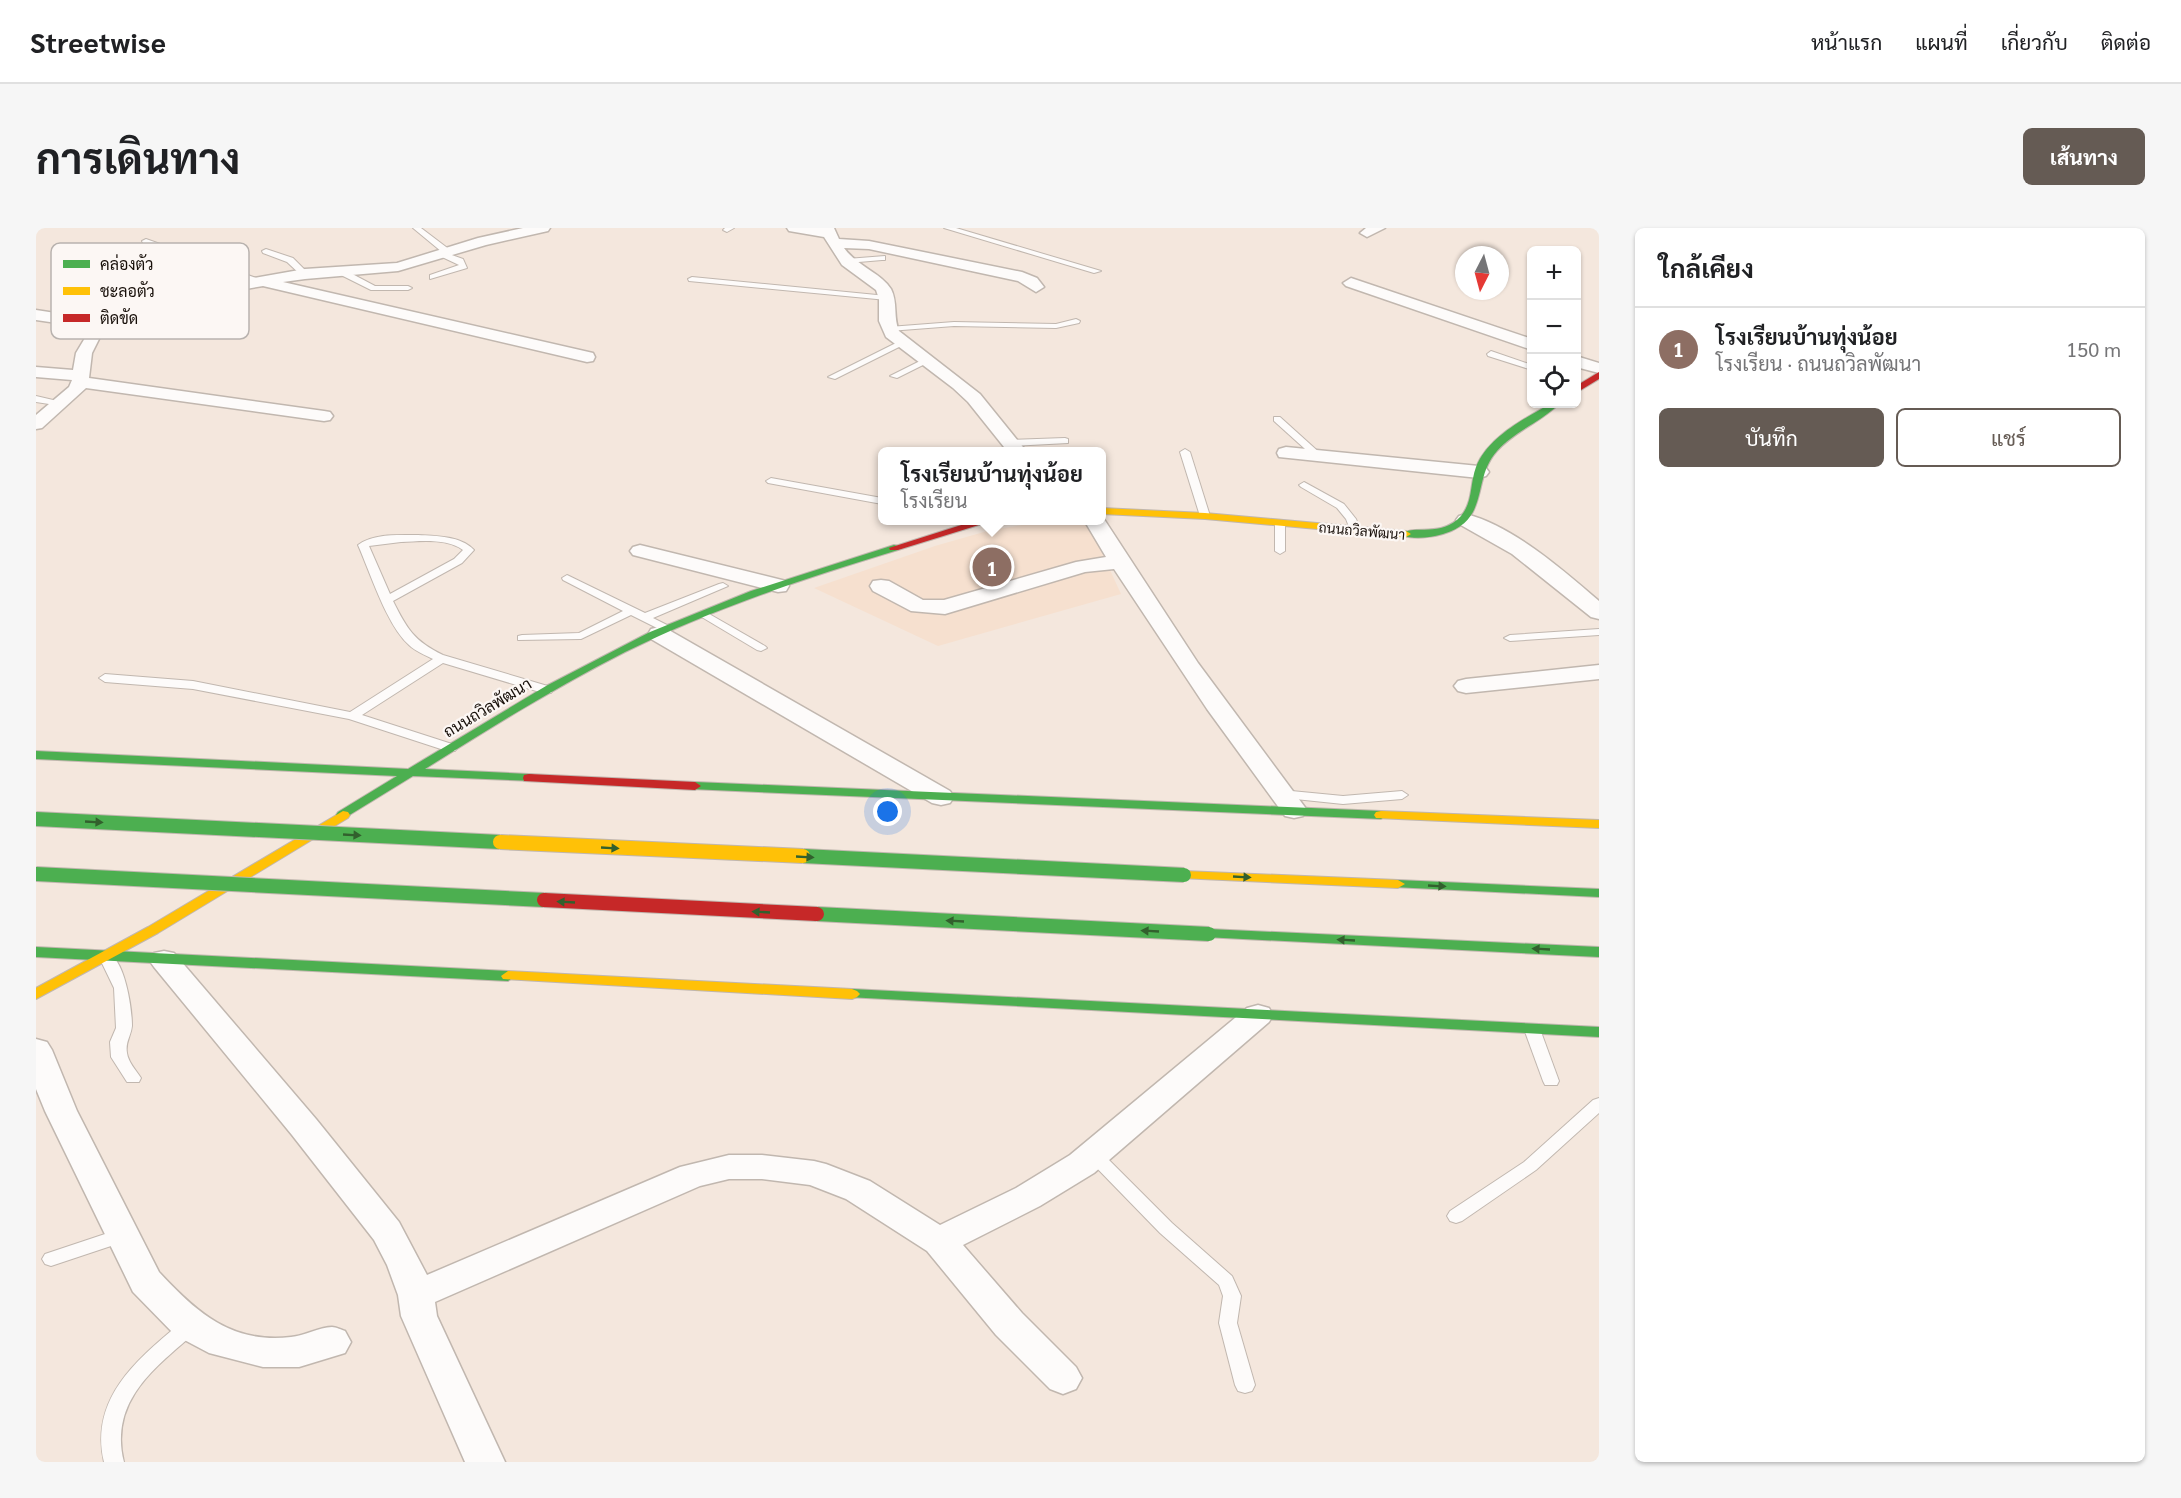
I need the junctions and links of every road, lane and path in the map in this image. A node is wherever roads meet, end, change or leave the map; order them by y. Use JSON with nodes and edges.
{"nodes":[{"id":1,"x":417,"y":228,"type":"edge"},
{"id":2,"x":543,"y":228,"type":"edge"},
{"id":3,"x":794,"y":228,"type":"edge"},
{"id":4,"x":948,"y":228,"type":"edge"},
{"id":5,"x":831,"y":235,"type":"edge"},
{"id":6,"x":146,"y":241,"type":"dead end"},
{"id":7,"x":152,"y":243,"type":"edge"},
{"id":8,"x":266,"y":251,"type":"dead end"},
{"id":9,"x":445,"y":253,"type":"junction"},
{"id":10,"x":882,"y":258,"type":"dead end"},
{"id":11,"x":847,"y":261,"type":"junction"},
{"id":12,"x":338,"y":270,"type":"junction"},
{"id":13,"x":1098,"y":271,"type":"dead end"},
{"id":14,"x":305,"y":274,"type":"junction"},
{"id":15,"x":433,"y":277,"type":"dead end"},
{"id":16,"x":249,"y":278,"type":"edge"},
{"id":17,"x":692,"y":279,"type":"dead end"},
{"id":18,"x":259,"y":282,"type":"junction"},
{"id":19,"x":1351,"y":283,"type":"dead end"},
{"id":20,"x":249,"y":284,"type":"edge"},
{"id":21,"x":1036,"y":287,"type":"dead end"},
{"id":22,"x":408,"y":288,"type":"dead end"},
{"id":23,"x":887,"y":298,"type":"junction"},
{"id":24,"x":36,"y":315,"type":"edge"},
{"id":25,"x":51,"y":317,"type":"edge"},
{"id":26,"x":1076,"y":321,"type":"dead end"},
{"id":27,"x":889,"y":329,"type":"junction"},
{"id":28,"x":92,"y":339,"type":"edge"},
{"id":29,"x":903,"y":343,"type":"junction"},
{"id":30,"x":1527,"y":343,"type":"edge"},
{"id":31,"x":1491,"y":354,"type":"dead end"},
{"id":32,"x":587,"y":357,"type":"dead end"},
{"id":33,"x":927,"y":361,"type":"junction"},
{"id":34,"x":1581,"y":363,"type":"edge"},
{"id":35,"x":1527,"y":366,"type":"edge"},
{"id":36,"x":1599,"y":368,"type":"edge"},
{"id":37,"x":36,"y":372,"type":"edge"},
{"id":38,"x":1599,"y":375,"type":"edge"},
{"id":39,"x":894,"y":376,"type":"dead end"},
{"id":40,"x":832,"y":377,"type":"dead end"},
{"id":41,"x":81,"y":379,"type":"junction"},
{"id":42,"x":1581,"y":385,"type":"edge"},
{"id":43,"x":36,"y":399,"type":"edge"},
{"id":44,"x":62,"y":403,"type":"junction"},
{"id":45,"x":1549,"y":408,"type":"edge"},
{"id":46,"x":324,"y":416,"type":"dead end"},
{"id":47,"x":1277,"y":419,"type":"dead end"},
{"id":48,"x":36,"y":424,"type":"edge"},
{"id":49,"x":1065,"y":441,"type":"dead end"},
{"id":50,"x":1014,"y":447,"type":"edge"},
{"id":51,"x":1185,"y":452,"type":"dead end"},
{"id":52,"x":1286,"y":453,"type":"dead end"},
{"id":53,"x":1318,"y":456,"type":"junction"},
{"id":54,"x":1479,"y":472,"type":"junction"},
{"id":55,"x":771,"y":481,"type":"dead end"},
{"id":56,"x":1304,"y":485,"type":"dead end"},
{"id":57,"x":878,"y":500,"type":"edge"},
{"id":58,"x":1106,"y":511,"type":"edge"},
{"id":59,"x":1205,"y":516,"type":"junction"},
{"id":60,"x":1466,"y":520,"type":"junction"},
{"id":61,"x":1280,"y":523,"type":"junction"},
{"id":62,"x":965,"y":525,"type":"edge"},
{"id":63,"x":1097,"y":525,"type":"edge"},
{"id":64,"x":1355,"y":530,"type":"junction"},
{"id":65,"x":640,"y":551,"type":"dead end"},
{"id":66,"x":1280,"y":551,"type":"dead end"},
{"id":67,"x":1119,"y":562,"type":"junction"},
{"id":68,"x":567,"y":578,"type":"dead end"},
{"id":69,"x":723,"y":585,"type":"dead end"},
{"id":70,"x":778,"y":586,"type":"junction"},
{"id":71,"x":881,"y":586,"type":"dead end"},
{"id":72,"x":388,"y":599,"type":"junction"},
{"id":73,"x":631,"y":611,"type":"junction"},
{"id":74,"x":1599,"y":612,"type":"edge"},
{"id":75,"x":704,"y":614,"type":"junction"},
{"id":76,"x":656,"y":627,"type":"junction"},
{"id":77,"x":1599,"y":632,"type":"edge"},
{"id":78,"x":522,"y":638,"type":"dead end"},
{"id":79,"x":1510,"y":638,"type":"dead end"},
{"id":80,"x":761,"y":648,"type":"dead end"},
{"id":81,"x":442,"y":658,"type":"junction"},
{"id":82,"x":1599,"y":672,"type":"edge"},
{"id":83,"x":105,"y":678,"type":"dead end"},
{"id":84,"x":1466,"y":686,"type":"dead end"},
{"id":85,"x":547,"y":690,"type":"junction"},
{"id":86,"x":352,"y":716,"type":"junction"},
{"id":87,"x":451,"y":748,"type":"junction"},
{"id":88,"x":36,"y":755,"type":"edge"},
{"id":89,"x":412,"y":772,"type":"junction"},
{"id":90,"x":1402,"y":795,"type":"dead end"},
{"id":91,"x":941,"y":797,"type":"junction"},
{"id":92,"x":1287,"y":802,"type":"junction"},
{"id":93,"x":36,"y":819,"type":"edge"},
{"id":94,"x":1599,"y":824,"type":"edge"},
{"id":95,"x":36,"y":874,"type":"edge"},
{"id":96,"x":1599,"y":893,"type":"edge"},
{"id":97,"x":36,"y":952,"type":"edge"},
{"id":98,"x":1599,"y":952,"type":"edge"},
{"id":99,"x":106,"y":957,"type":"junction"},
{"id":100,"x":164,"y":960,"type":"junction"},
{"id":101,"x":36,"y":994,"type":"edge"},
{"id":102,"x":1258,"y":1015,"type":"junction"},
{"id":103,"x":1532,"y":1029,"type":"junction"},
{"id":104,"x":1598,"y":1033,"type":"edge"},
{"id":105,"x":36,"y":1050,"type":"edge"},
{"id":106,"x":132,"y":1078,"type":"dead end"},
{"id":107,"x":1551,"y":1081,"type":"dead end"},
{"id":108,"x":1599,"y":1104,"type":"edge"},
{"id":109,"x":1094,"y":1155,"type":"junction"},
{"id":110,"x":1456,"y":1216,"type":"dead end"},
{"id":111,"x":123,"y":1235,"type":"junction"},
{"id":112,"x":939,"y":1242,"type":"junction"},
{"id":113,"x":51,"y":1259,"type":"dead end"},
{"id":114,"x":416,"y":1295,"type":"junction"},
{"id":115,"x":190,"y":1326,"type":"junction"},
{"id":116,"x":333,"y":1342,"type":"dead end"},
{"id":117,"x":1064,"y":1378,"type":"dead end"},
{"id":118,"x":1245,"y":1385,"type":"dead end"},
{"id":119,"x":114,"y":1462,"type":"edge"},
{"id":120,"x":485,"y":1462,"type":"edge"}],
"edges":[{"from":1,"to":9,"type":"lane"},
{"from":2,"to":9,"type":"street"},
{"from":3,"to":5,"type":"street"},
{"from":4,"to":13,"type":"lane"},
{"from":5,"to":11,"type":"street"},
{"from":5,"to":21,"type":"street"},
{"from":6,"to":7,"type":"lane"},
{"from":8,"to":14,"type":"lane"},
{"from":9,"to":12,"type":"street"},
{"from":9,"to":15,"type":"lane"},
{"from":10,"to":11,"type":"lane"},
{"from":11,"to":23,"type":"street"},
{"from":12,"to":14,"type":"street"},
{"from":12,"to":22,"type":"lane"},
{"from":14,"to":18,"type":"street"},
{"from":16,"to":18,"type":"lane"},
{"from":17,"to":23,"type":"lane"},
{"from":18,"to":20,"type":"street"},
{"from":18,"to":32,"type":"street"},
{"from":19,"to":30,"type":"street"},
{"from":23,"to":27,"type":"street"},
{"from":24,"to":25,"type":"street"},
{"from":26,"to":27,"type":"lane"},
{"from":27,"to":29,"type":"street"},
{"from":28,"to":41,"type":"street"},
{"from":29,"to":33,"type":"street"},
{"from":29,"to":40,"type":"lane"},
{"from":31,"to":35,"type":"lane"},
{"from":33,"to":39,"type":"lane"},
{"from":33,"to":50,"type":"street"},
{"from":34,"to":36,"type":"street"},
{"from":37,"to":41,"type":"street"},
{"from":38,"to":42,"type":"main road"},
{"from":41,"to":44,"type":"street"},
{"from":41,"to":46,"type":"street"},
{"from":43,"to":44,"type":"lane"},
{"from":44,"to":48,"type":"street"},
{"from":45,"to":54,"type":"main road"},
{"from":47,"to":53,"type":"lane"},
{"from":49,"to":50,"type":"lane"},
{"from":51,"to":59,"type":"lane"},
{"from":52,"to":53,"type":"street"},
{"from":53,"to":54,"type":"street"},
{"from":54,"to":60,"type":"main road"},
{"from":55,"to":57,"type":"lane"},
{"from":56,"to":64,"type":"lane"},
{"from":58,"to":59,"type":"main road","name":"ถนนถวิลพัฒนา"},
{"from":59,"to":61,"type":"main road","name":"ถนนถวิลพัฒนา"},
{"from":60,"to":64,"type":"main road","name":"ถนนถวิลพัฒนา"},
{"from":60,"to":74,"type":"street"},
{"from":61,"to":64,"type":"main road","name":"ถนนถวิลพัฒนา"},
{"from":61,"to":66,"type":"lane"},
{"from":62,"to":70,"type":"main road","name":"ถนนถวิลพัฒนา"},
{"from":63,"to":67,"type":"street"},
{"from":65,"to":70,"type":"street"},
{"from":67,"to":71,"type":"street"},
{"from":67,"to":92,"type":"street"},
{"from":68,"to":73,"type":"lane"},
{"from":69,"to":76,"type":"lane"},
{"from":70,"to":75,"type":"main road","name":"ถนนถวิลพัฒนา"},
{"from":72,"to":72,"type":"lane"},
{"from":72,"to":81,"type":"lane"},
{"from":73,"to":76,"type":"lane"},
{"from":73,"to":78,"type":"lane"},
{"from":75,"to":76,"type":"main road","name":"ถนนถวิลพัฒนา"},
{"from":75,"to":80,"type":"lane"},
{"from":76,"to":85,"type":"main road","name":"ถนนถวิลพัฒนา"},
{"from":76,"to":91,"type":"street"},
{"from":77,"to":79,"type":"lane"},
{"from":81,"to":85,"type":"lane"},
{"from":81,"to":86,"type":"lane"},
{"from":82,"to":84,"type":"street"},
{"from":83,"to":86,"type":"lane"},
{"from":85,"to":87,"type":"main road","name":"ถนนถวิลพัฒนา"},
{"from":86,"to":87,"type":"lane"},
{"from":87,"to":89,"type":"main road","name":"ถนนถวิลพัฒนา"},
{"from":88,"to":89,"type":"main road"},
{"from":89,"to":91,"type":"main road"},
{"from":89,"to":99,"type":"main road","name":"ถนนถวิลพัฒนา"},
{"from":90,"to":92,"type":"lane"},
{"from":91,"to":92,"type":"main road"},
{"from":92,"to":94,"type":"main road"},
{"from":93,"to":96,"type":"main road","one_way":true,"bridge":true},
{"from":98,"to":95,"type":"main road","one_way":true,"bridge":true},
{"from":97,"to":99,"type":"main road"},
{"from":99,"to":100,"type":"main road"},
{"from":99,"to":101,"type":"main road","name":"ถนนถวิลพัฒนา"},
{"from":99,"to":106,"type":"lane"},
{"from":100,"to":102,"type":"main road"},
{"from":100,"to":114,"type":"street"},
{"from":102,"to":103,"type":"main road"},
{"from":102,"to":109,"type":"street"},
{"from":103,"to":104,"type":"main road"},
{"from":103,"to":107,"type":"lane"},
{"from":105,"to":111,"type":"street"},
{"from":108,"to":110,"type":"lane"},
{"from":109,"to":112,"type":"street"},
{"from":109,"to":118,"type":"lane"},
{"from":111,"to":113,"type":"lane"},
{"from":111,"to":115,"type":"street"},
{"from":112,"to":114,"type":"street"},
{"from":112,"to":117,"type":"street"},
{"from":114,"to":120,"type":"street"},
{"from":115,"to":116,"type":"street"},
{"from":115,"to":119,"type":"lane"}]}
